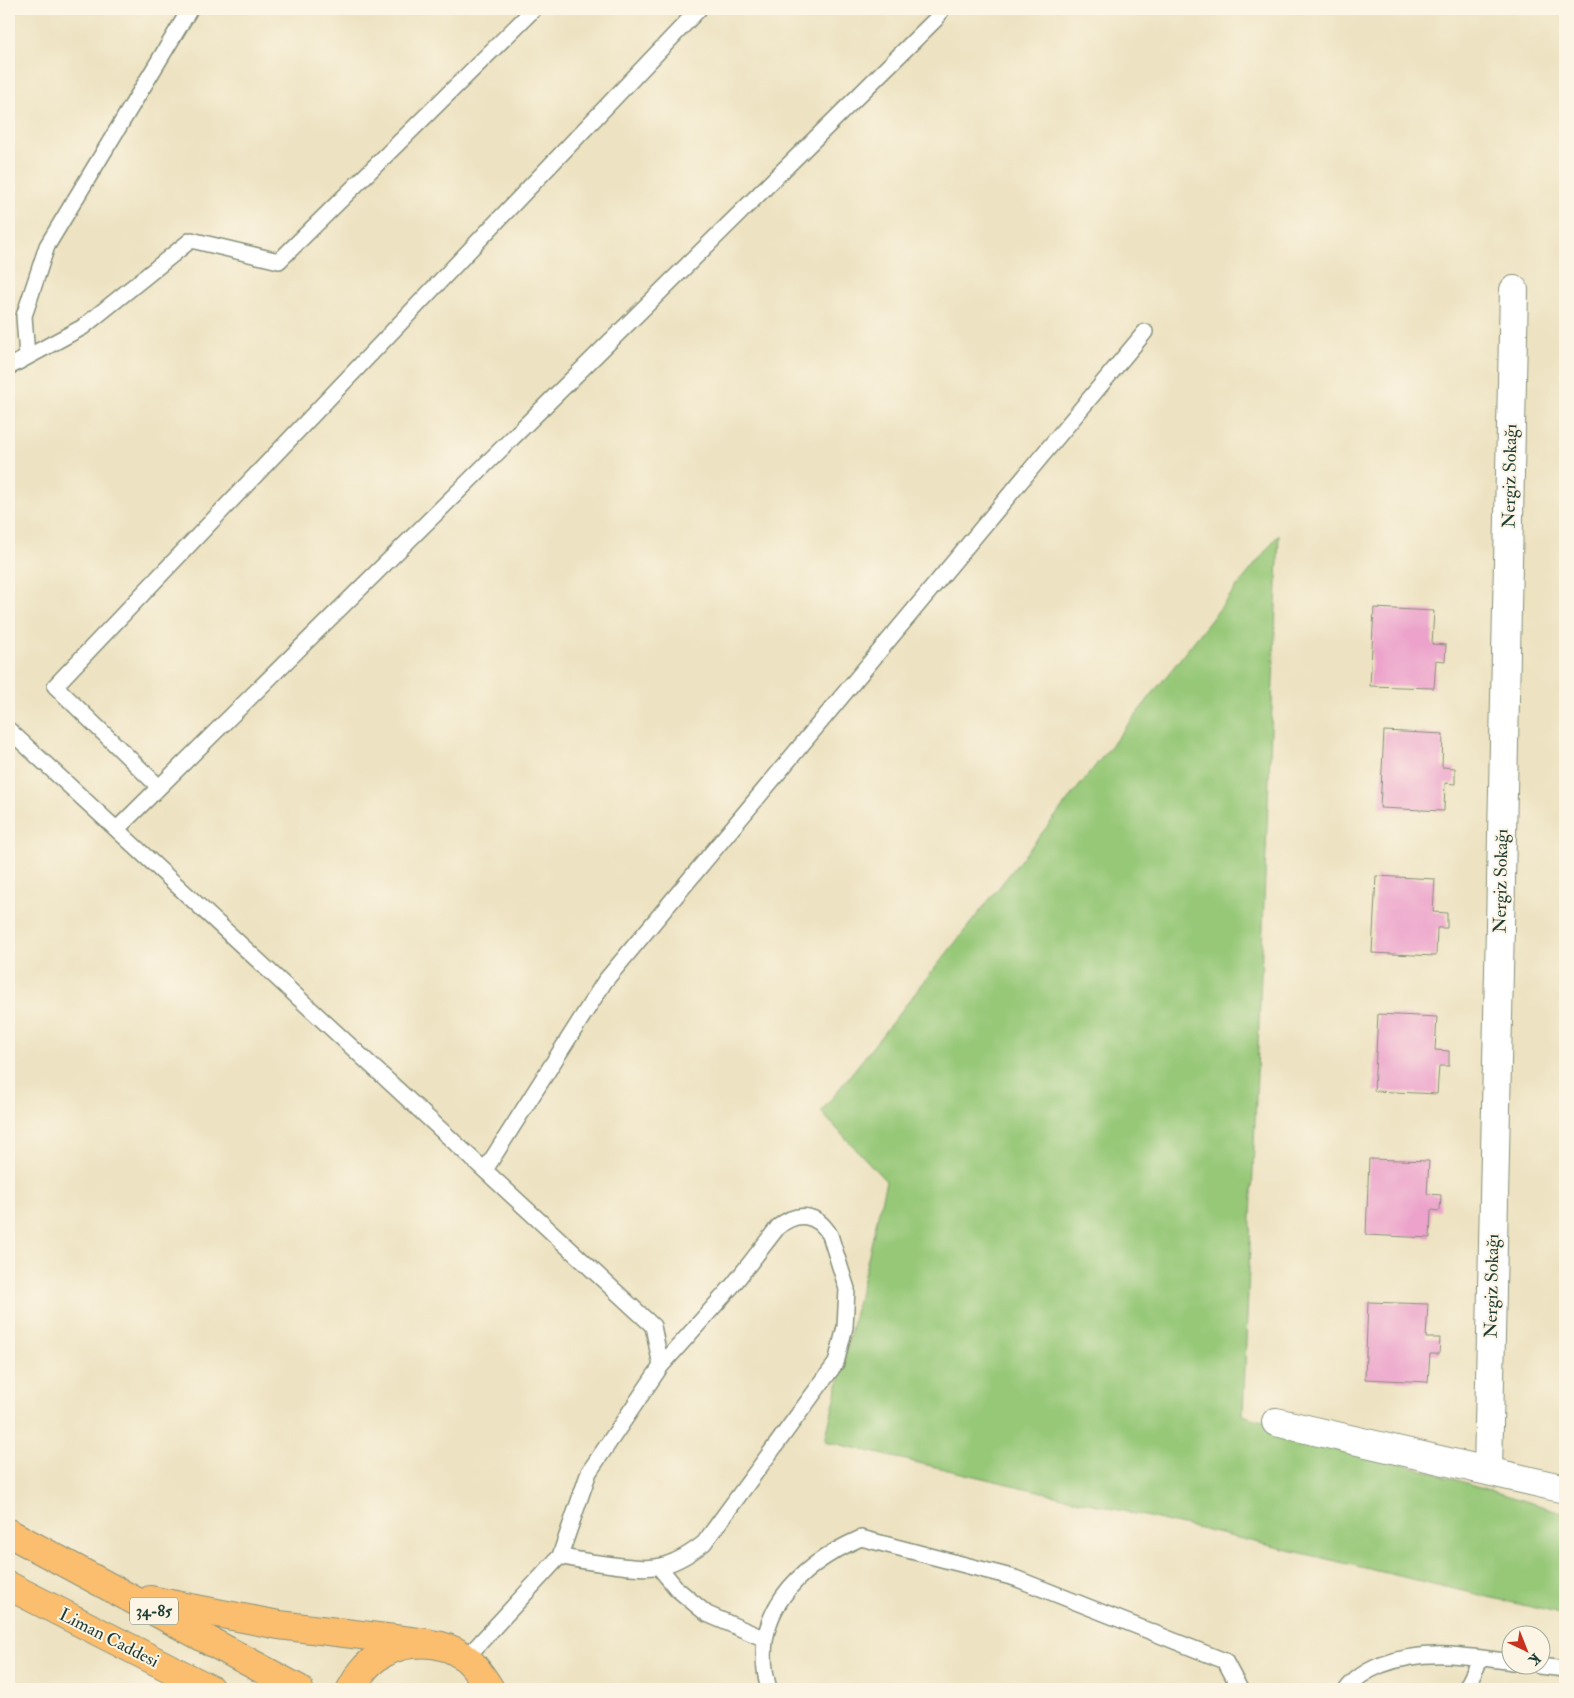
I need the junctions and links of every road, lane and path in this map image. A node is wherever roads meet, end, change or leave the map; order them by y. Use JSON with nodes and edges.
{"nodes":[{"id":1,"x":190,"y":9,"type":"edge"},
{"id":2,"x":534,"y":9,"type":"edge"},
{"id":3,"x":699,"y":9,"type":"edge"},
{"id":4,"x":942,"y":9,"type":"edge"},
{"id":5,"x":1514,"y":290,"type":"dead end"},
{"id":6,"x":1145,"y":332,"type":"dead end"},
{"id":7,"x":27,"y":357,"type":"junction"},
{"id":8,"x":9,"y":367,"type":"edge"},
{"id":9,"x":9,"y":730,"type":"edge"},
{"id":10,"x":159,"y":787,"type":"junction"},
{"id":11,"x":117,"y":829,"type":"junction"},
{"id":12,"x":485,"y":1170,"type":"junction"},
{"id":13,"x":661,"y":1366,"type":"junction"},
{"id":14,"x":1276,"y":1422,"type":"dead end"},
{"id":15,"x":1488,"y":1471,"type":"junction"},
{"id":16,"x":1565,"y":1489,"type":"edge"},
{"id":17,"x":9,"y":1533,"type":"edge"},
{"id":18,"x":560,"y":1556,"type":"junction"},
{"id":19,"x":659,"y":1567,"type":"junction"},
{"id":20,"x":9,"y":1586,"type":"edge"},
{"id":21,"x":123,"y":1595,"type":"junction"},
{"id":22,"x":766,"y":1639,"type":"junction"},
{"id":23,"x":428,"y":1643,"type":"junction"},
{"id":24,"x":466,"y":1658,"type":"junction"},
{"id":25,"x":1481,"y":1658,"type":"junction"},
{"id":26,"x":1502,"y":1661,"type":"edge"},
{"id":27,"x":1552,"y":1668,"type":"edge"},
{"id":28,"x":1565,"y":1669,"type":"edge"},
{"id":29,"x":210,"y":1689,"type":"edge"},
{"id":30,"x":299,"y":1689,"type":"edge"},
{"id":31,"x":351,"y":1689,"type":"edge"},
{"id":32,"x":490,"y":1689,"type":"edge"},
{"id":33,"x":769,"y":1689,"type":"edge"},
{"id":34,"x":1240,"y":1689,"type":"edge"},
{"id":35,"x":1347,"y":1689,"type":"edge"},
{"id":36,"x":1466,"y":1689,"type":"edge"}],
"edges":[{"from":1,"to":7,"type":"lane"},
{"from":2,"to":7,"type":"lane"},
{"from":3,"to":10,"type":"lane"},
{"from":4,"to":10,"type":"lane"},
{"from":5,"to":15,"type":"street","name":"Nergiz Sokağı"},
{"from":6,"to":12,"type":"lane"},
{"from":7,"to":8,"type":"lane"},
{"from":9,"to":11,"type":"lane"},
{"from":10,"to":11,"type":"lane"},
{"from":11,"to":12,"type":"lane"},
{"from":12,"to":13,"type":"lane"},
{"from":13,"to":18,"type":"lane"},
{"from":13,"to":19,"type":"lane"},
{"from":14,"to":15,"type":"street"},
{"from":15,"to":16,"type":"street"},
{"from":17,"to":21,"type":"highway","number":"34-85"},
{"from":18,"to":19,"type":"lane"},
{"from":18,"to":24,"type":"lane"},
{"from":19,"to":22,"type":"lane"},
{"from":20,"to":29,"type":"highway","name":"Liman Caddesi","number":"34-85"},
{"from":21,"to":23,"type":"highway"},
{"from":21,"to":30,"type":"highway","number":"34-85"},
{"from":22,"to":33,"type":"lane"},
{"from":22,"to":34,"type":"lane"},
{"from":23,"to":24,"type":"highway"},
{"from":23,"to":31,"type":"highway"},
{"from":24,"to":32,"type":"highway"},
{"from":25,"to":26,"type":"lane"},
{"from":25,"to":35,"type":"lane"},
{"from":25,"to":36,"type":"lane"},
{"from":27,"to":28,"type":"lane"}]}
